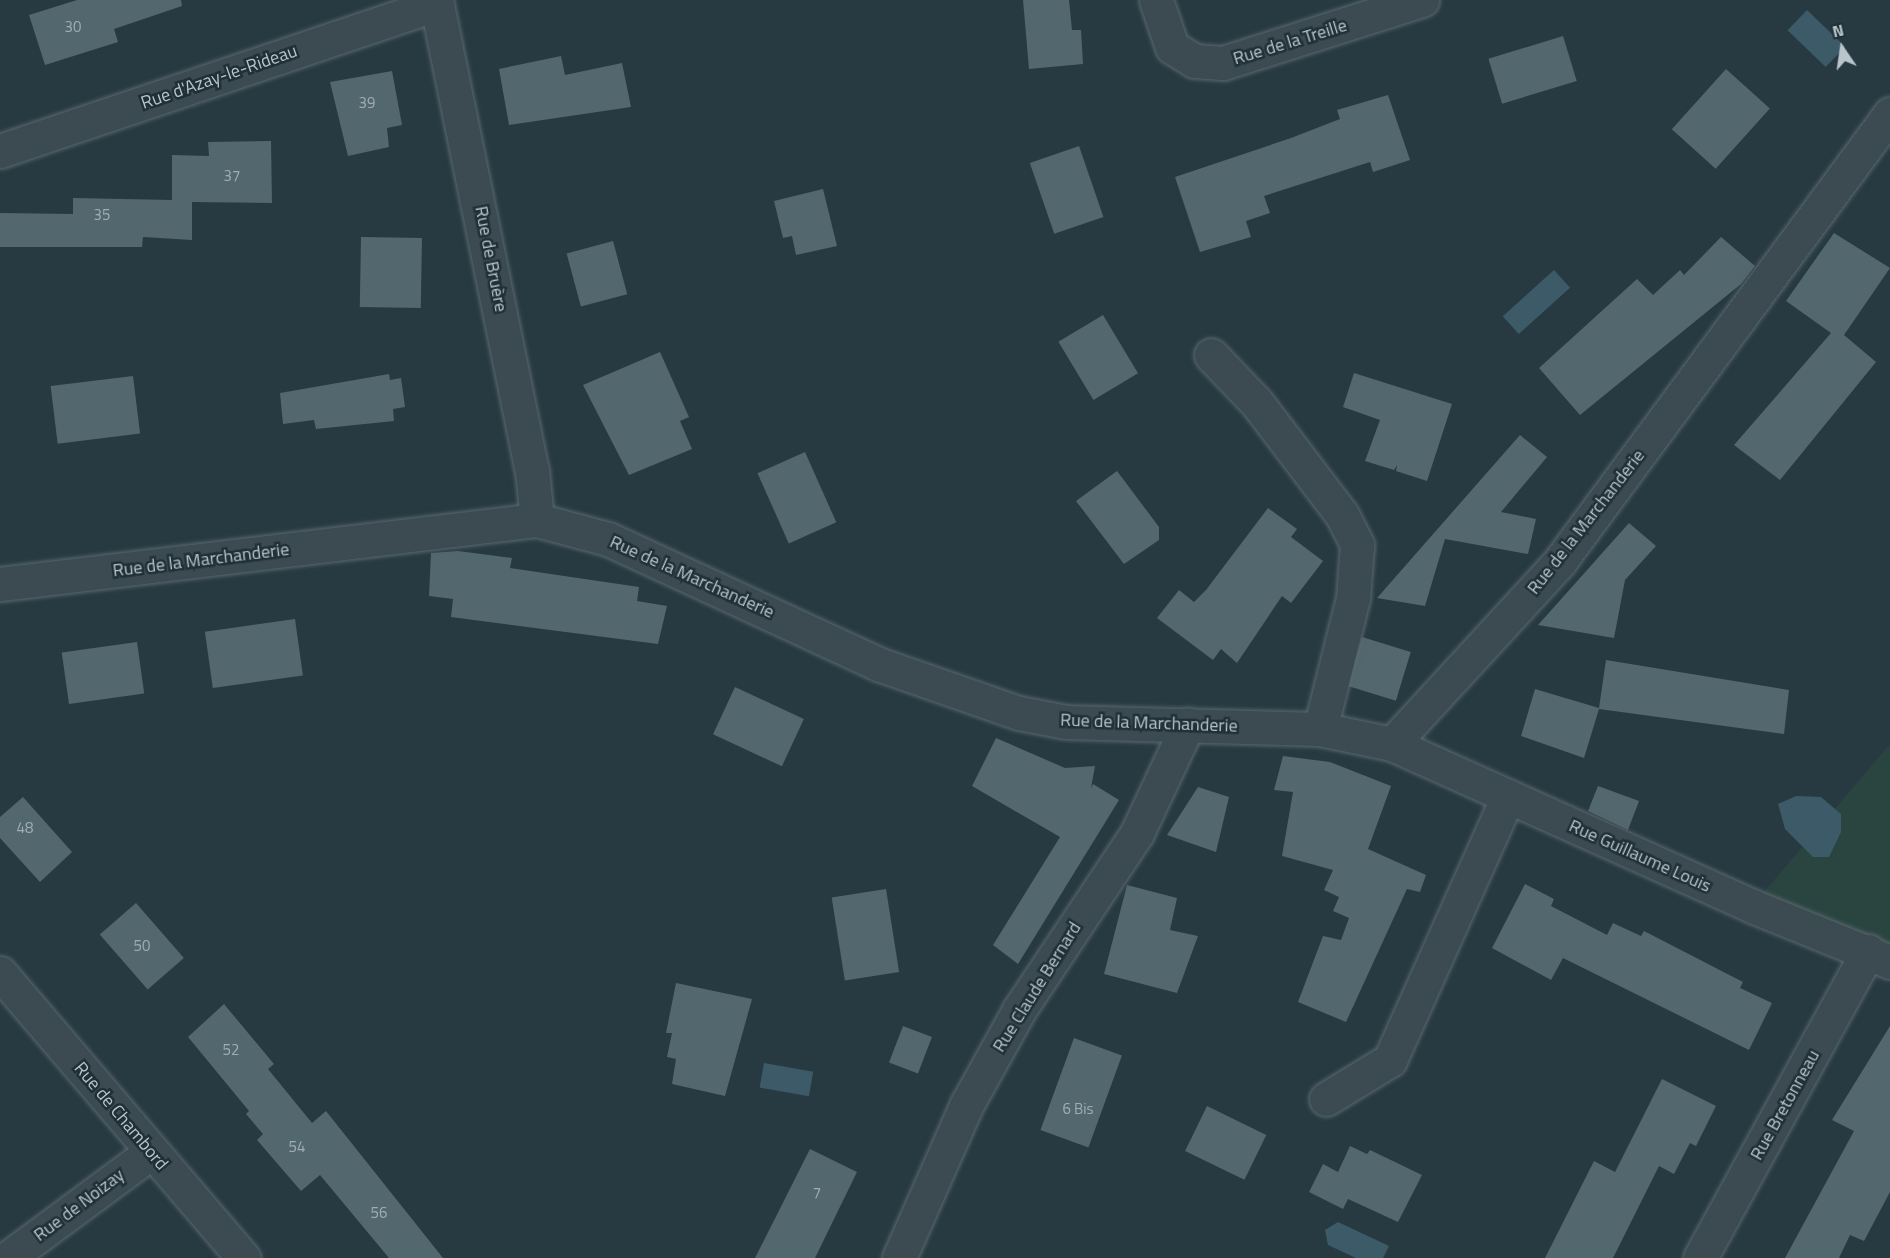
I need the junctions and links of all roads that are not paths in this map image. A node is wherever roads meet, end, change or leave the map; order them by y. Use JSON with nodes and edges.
{"nodes":[{"id":1,"x":1156,"y":0,"type":"edge"},
{"id":2,"x":1422,"y":0,"type":"edge"},
{"id":3,"x":437,"y":2,"type":"edge"},
{"id":4,"x":1890,"y":114,"type":"edge"},
{"id":5,"x":0,"y":151,"type":"edge"},
{"id":6,"x":1211,"y":355,"type":"dead end"},
{"id":7,"x":537,"y":520,"type":"junction"},
{"id":8,"x":0,"y":584,"type":"edge"},
{"id":9,"x":1188,"y":724,"type":"junction"},
{"id":10,"x":1320,"y":729,"type":"junction"},
{"id":11,"x":1392,"y":744,"type":"junction"},
{"id":12,"x":1508,"y":796,"type":"junction"},
{"id":13,"x":1879,"y":956,"type":"edge"},
{"id":14,"x":0,"y":973,"type":"edge"},
{"id":15,"x":1326,"y":1099,"type":"dead end"},
{"id":16,"x":151,"y":1152,"type":"junction"},
{"id":17,"x":8,"y":1258,"type":"edge"},
{"id":18,"x":243,"y":1258,"type":"edge"},
{"id":19,"x":899,"y":1258,"type":"edge"},
{"id":20,"x":1700,"y":1258,"type":"edge"}],
"edges":[{"from":1,"to":2,"type":"street","name":"Rue de la Treille"},
{"from":3,"to":5,"type":"street","name":"Rue d'Azay-le-Rideau"},
{"from":3,"to":7,"type":"street","name":"Rue de Bruère"},
{"from":4,"to":11,"type":"street","name":"Rue de la Marchanderie"},
{"from":6,"to":10,"type":"street"},
{"from":7,"to":8,"type":"street","name":"Rue de la Marchanderie"},
{"from":7,"to":9,"type":"street","name":"Rue de la Marchanderie"},
{"from":9,"to":10,"type":"street","name":"Rue de la Marchanderie"},
{"from":9,"to":19,"type":"street","name":"Rue Claude Bernard"},
{"from":10,"to":11,"type":"street","name":"Rue de la Marchanderie"},
{"from":11,"to":12,"type":"street","name":"Rue Guillaume Louis"},
{"from":12,"to":13,"type":"street","name":"Rue Guillaume Louis"},
{"from":12,"to":15,"type":"street"},
{"from":13,"to":20,"type":"street","name":"Rue Bretonneau"},
{"from":14,"to":16,"type":"street","name":"Rue de Chambord"},
{"from":16,"to":17,"type":"street","name":"Rue de Noizay"},
{"from":16,"to":18,"type":"street","name":"Rue de Chambord"}]}
